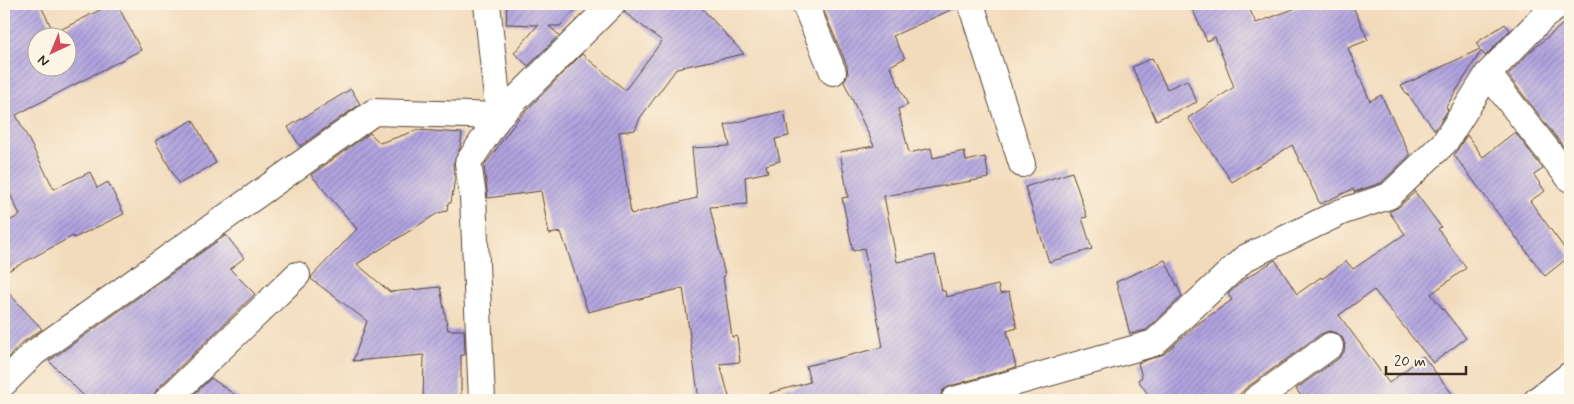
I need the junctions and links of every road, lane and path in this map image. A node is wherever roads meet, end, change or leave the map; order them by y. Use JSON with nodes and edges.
{"nodes":[{"id":1,"x":488,"y":4,"type":"edge"},
{"id":2,"x":612,"y":4,"type":"edge"},
{"id":3,"x":805,"y":4,"type":"edge"},
{"id":4,"x":971,"y":4,"type":"edge"},
{"id":5,"x":1561,"y":4,"type":"edge"},
{"id":6,"x":832,"y":72,"type":"dead end"},
{"id":7,"x":1488,"y":74,"type":"junction"},
{"id":8,"x":499,"y":116,"type":"junction"},
{"id":9,"x":1022,"y":164,"type":"dead end"},
{"id":10,"x":1570,"y":179,"type":"edge"},
{"id":11,"x":297,"y":275,"type":"dead end"},
{"id":12,"x":1330,"y":346,"type":"dead end"},
{"id":13,"x":1570,"y":375,"type":"edge"},
{"id":14,"x":4,"y":383,"type":"edge"},
{"id":15,"x":167,"y":400,"type":"edge"},
{"id":16,"x":482,"y":400,"type":"edge"},
{"id":17,"x":954,"y":400,"type":"edge"},
{"id":18,"x":1255,"y":400,"type":"edge"},
{"id":19,"x":1537,"y":400,"type":"edge"}],
"edges":[{"from":1,"to":8,"type":"street"},
{"from":2,"to":8,"type":"street"},
{"from":3,"to":6,"type":"street"},
{"from":4,"to":9,"type":"street"},
{"from":5,"to":7,"type":"street"},
{"from":7,"to":10,"type":"street"},
{"from":7,"to":17,"type":"street"},
{"from":8,"to":14,"type":"street"},
{"from":8,"to":16,"type":"street"},
{"from":11,"to":15,"type":"street"},
{"from":12,"to":18,"type":"street"},
{"from":13,"to":19,"type":"street"}]}
